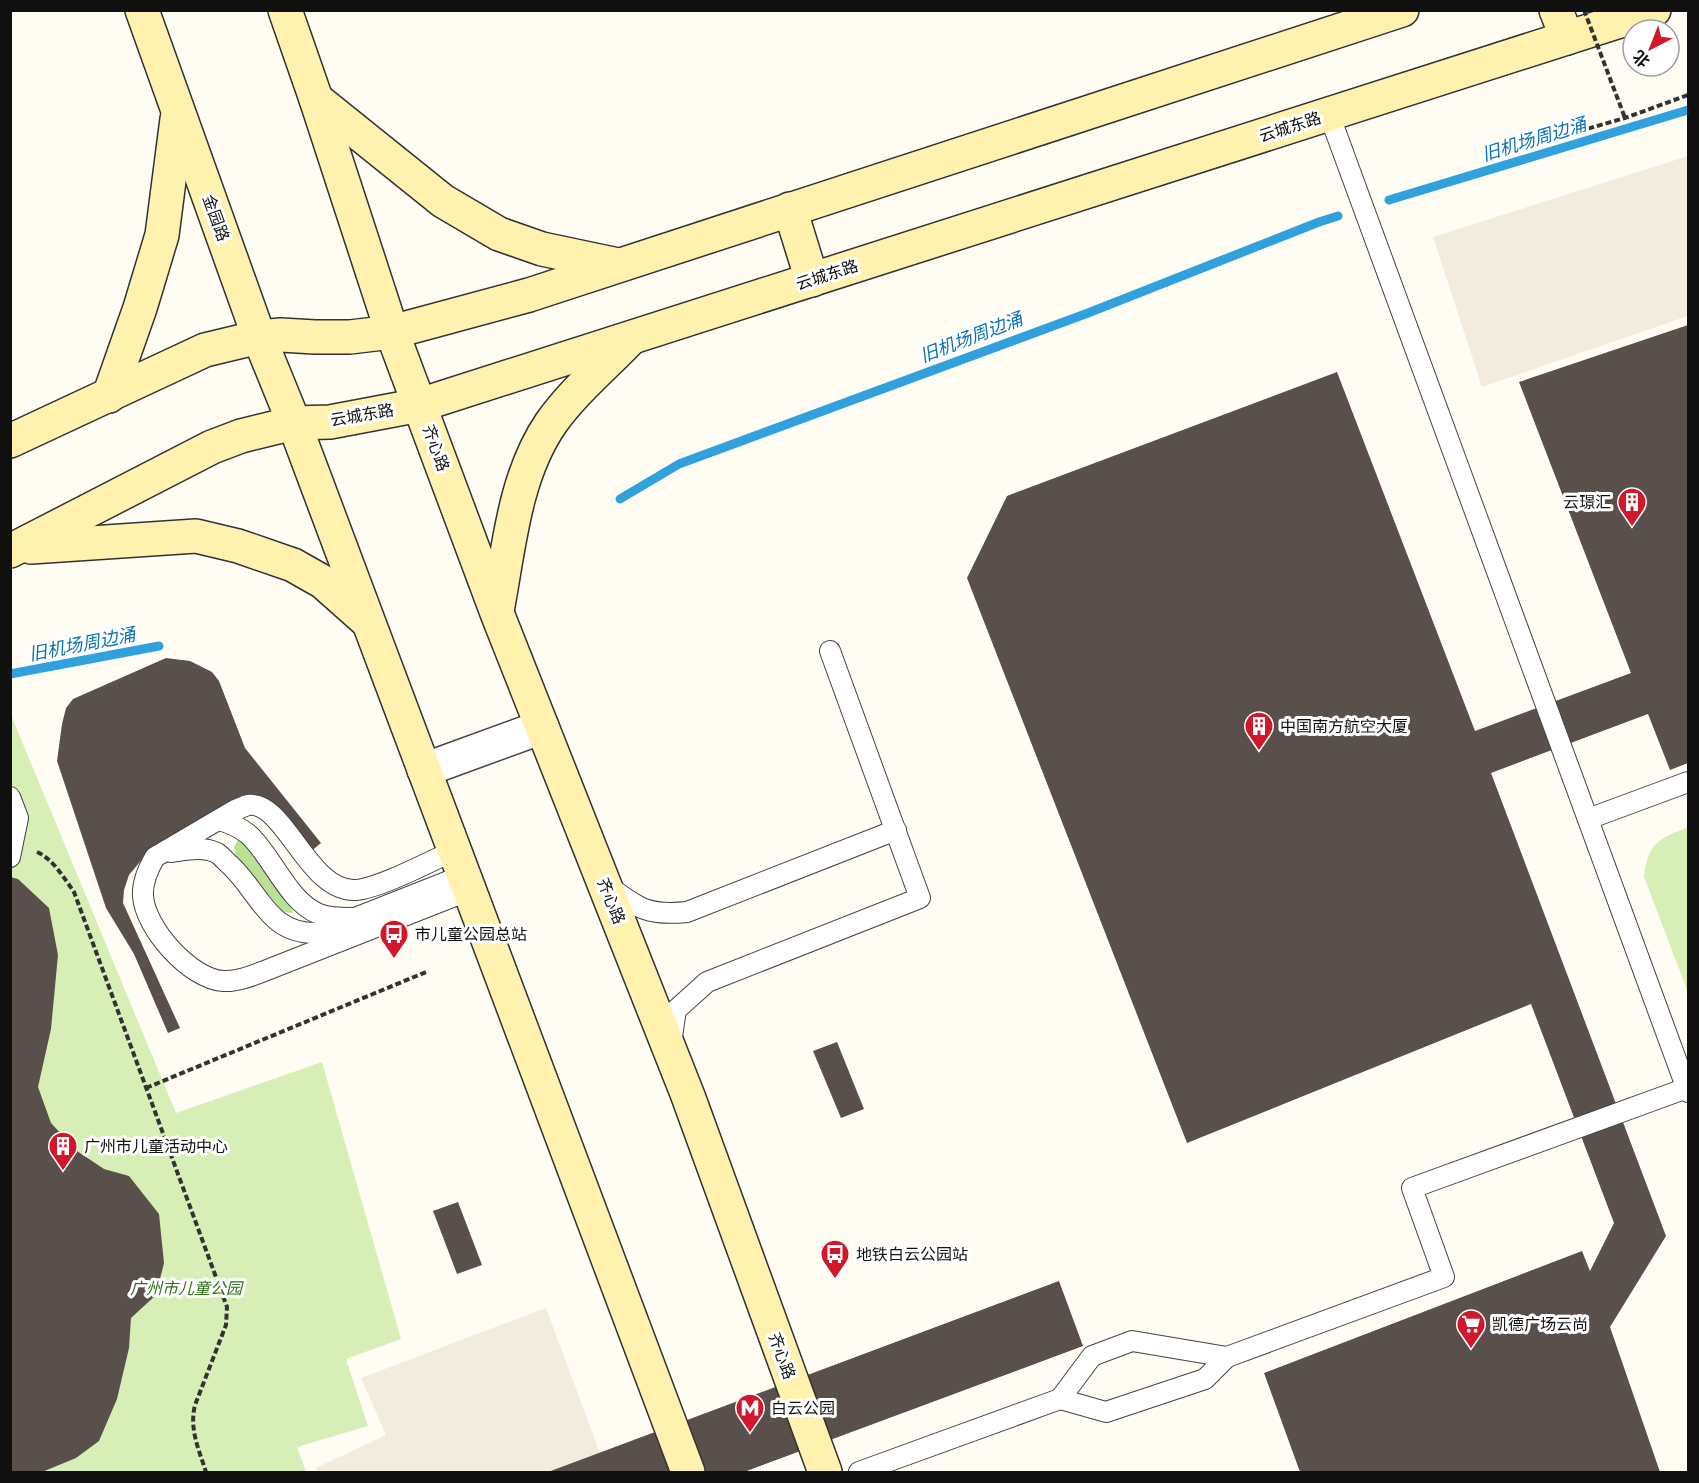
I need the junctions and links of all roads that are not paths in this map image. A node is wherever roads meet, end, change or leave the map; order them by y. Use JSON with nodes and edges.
{"nodes":[{"id":1,"x":142,"y":10,"type":"edge"},
{"id":2,"x":285,"y":10,"type":"edge"},
{"id":3,"x":1402,"y":10,"type":"edge"},
{"id":4,"x":1654,"y":10,"type":"edge"},
{"id":5,"x":1561,"y":24,"type":"edge"},
{"id":6,"x":316,"y":99,"type":"junction"},
{"id":7,"x":178,"y":114,"type":"junction"},
{"id":8,"x":1329,"y":114,"type":"junction"},
{"id":9,"x":790,"y":209,"type":"junction"},
{"id":10,"x":619,"y":266,"type":"junction"},
{"id":11,"x":812,"y":280,"type":"junction"},
{"id":12,"x":392,"y":332,"type":"junction"},
{"id":13,"x":259,"y":337,"type":"junction"},
{"id":14,"x":632,"y":338,"type":"junction"},
{"id":15,"x":109,"y":396,"type":"junction"},
{"id":16,"x":420,"y":405,"type":"junction"},
{"id":17,"x":294,"y":423,"type":"junction"},
{"id":18,"x":10,"y":441,"type":"edge"},
{"id":19,"x":14,"y":550,"type":"edge"},
{"id":20,"x":497,"y":613,"type":"junction"},
{"id":21,"x":369,"y":623,"type":"junction"},
{"id":22,"x":830,"y":651,"type":"dead end"},
{"id":23,"x":542,"y":727,"type":"junction"},
{"id":24,"x":424,"y":770,"type":"junction"},
{"id":25,"x":1689,"y":782,"type":"edge"},
{"id":26,"x":10,"y":797,"type":"edge"},
{"id":27,"x":1588,"y":819,"type":"junction"},
{"id":28,"x":219,"y":820,"type":"junction"},
{"id":29,"x":896,"y":830,"type":"junction"},
{"id":30,"x":162,"y":853,"type":"junction"},
{"id":31,"x":10,"y":857,"type":"edge"},
{"id":32,"x":463,"y":872,"type":"junction"},
{"id":33,"x":603,"y":881,"type":"junction"},
{"id":34,"x":354,"y":918,"type":"junction"},
{"id":35,"x":670,"y":1051,"type":"junction"},
{"id":36,"x":1688,"y":1090,"type":"edge"},
{"id":37,"x":1227,"y":1357,"type":"junction"},
{"id":38,"x":1060,"y":1399,"type":"junction"},
{"id":39,"x":688,"y":1473,"type":"edge"},
{"id":40,"x":825,"y":1473,"type":"edge"},
{"id":41,"x":859,"y":1473,"type":"edge"}],
"edges":[{"from":1,"to":7,"type":"main road","name":"金园路"},
{"from":2,"to":6,"type":"main road"},
{"from":3,"to":9,"type":"main road"},
{"from":4,"to":5,"type":"main road","name":"云城东路"},
{"from":5,"to":8,"type":"main road","name":"云城东路"},
{"from":6,"to":10,"type":"main road"},
{"from":6,"to":12,"type":"main road"},
{"from":7,"to":13,"type":"main road","name":"金园路"},
{"from":7,"to":15,"type":"main road"},
{"from":8,"to":11,"type":"main road","name":"云城东路"},
{"from":8,"to":27,"type":"lane"},
{"from":9,"to":10,"type":"main road"},
{"from":9,"to":11,"type":"main road"},
{"from":10,"to":12,"type":"main road"},
{"from":11,"to":14,"type":"main road","name":"云城东路"},
{"from":12,"to":13,"type":"main road"},
{"from":12,"to":16,"type":"main road","name":"齐心路"},
{"from":13,"to":15,"type":"main road"},
{"from":13,"to":17,"type":"main road","name":"金园路"},
{"from":14,"to":16,"type":"main road","name":"云城东路"},
{"from":14,"to":20,"type":"main road"},
{"from":15,"to":18,"type":"main road"},
{"from":16,"to":17,"type":"main road","name":"云城东路"},
{"from":16,"to":20,"type":"main road","name":"齐心路"},
{"from":17,"to":19,"type":"main road","name":"云城东路"},
{"from":17,"to":21,"type":"main road"},
{"from":19,"to":21,"type":"main road"},
{"from":20,"to":23,"type":"main road","name":"齐心路"},
{"from":21,"to":24,"type":"main road"},
{"from":22,"to":29,"type":"lane"},
{"from":23,"to":24,"type":"street"},
{"from":23,"to":33,"type":"main road","name":"齐心路"},
{"from":24,"to":32,"type":"main road"},
{"from":25,"to":27,"type":"lane"},
{"from":26,"to":31,"type":"lane"},
{"from":27,"to":36,"type":"lane"},
{"from":28,"to":30,"type":"lane"},
{"from":28,"to":32,"type":"lane"},
{"from":28,"to":34,"type":"lane"},
{"from":29,"to":33,"type":"lane"},
{"from":29,"to":35,"type":"lane"},
{"from":30,"to":32,"type":"lane"},
{"from":30,"to":34,"type":"lane"},
{"from":32,"to":34,"type":"lane"},
{"from":32,"to":39,"type":"main road"},
{"from":33,"to":35,"type":"main road","name":"齐心路"},
{"from":35,"to":40,"type":"main road","name":"齐心路"},
{"from":36,"to":37,"type":"lane"},
{"from":37,"to":38,"type":"lane"},
{"from":37,"to":38,"type":"lane"},
{"from":38,"to":41,"type":"lane"}]}
